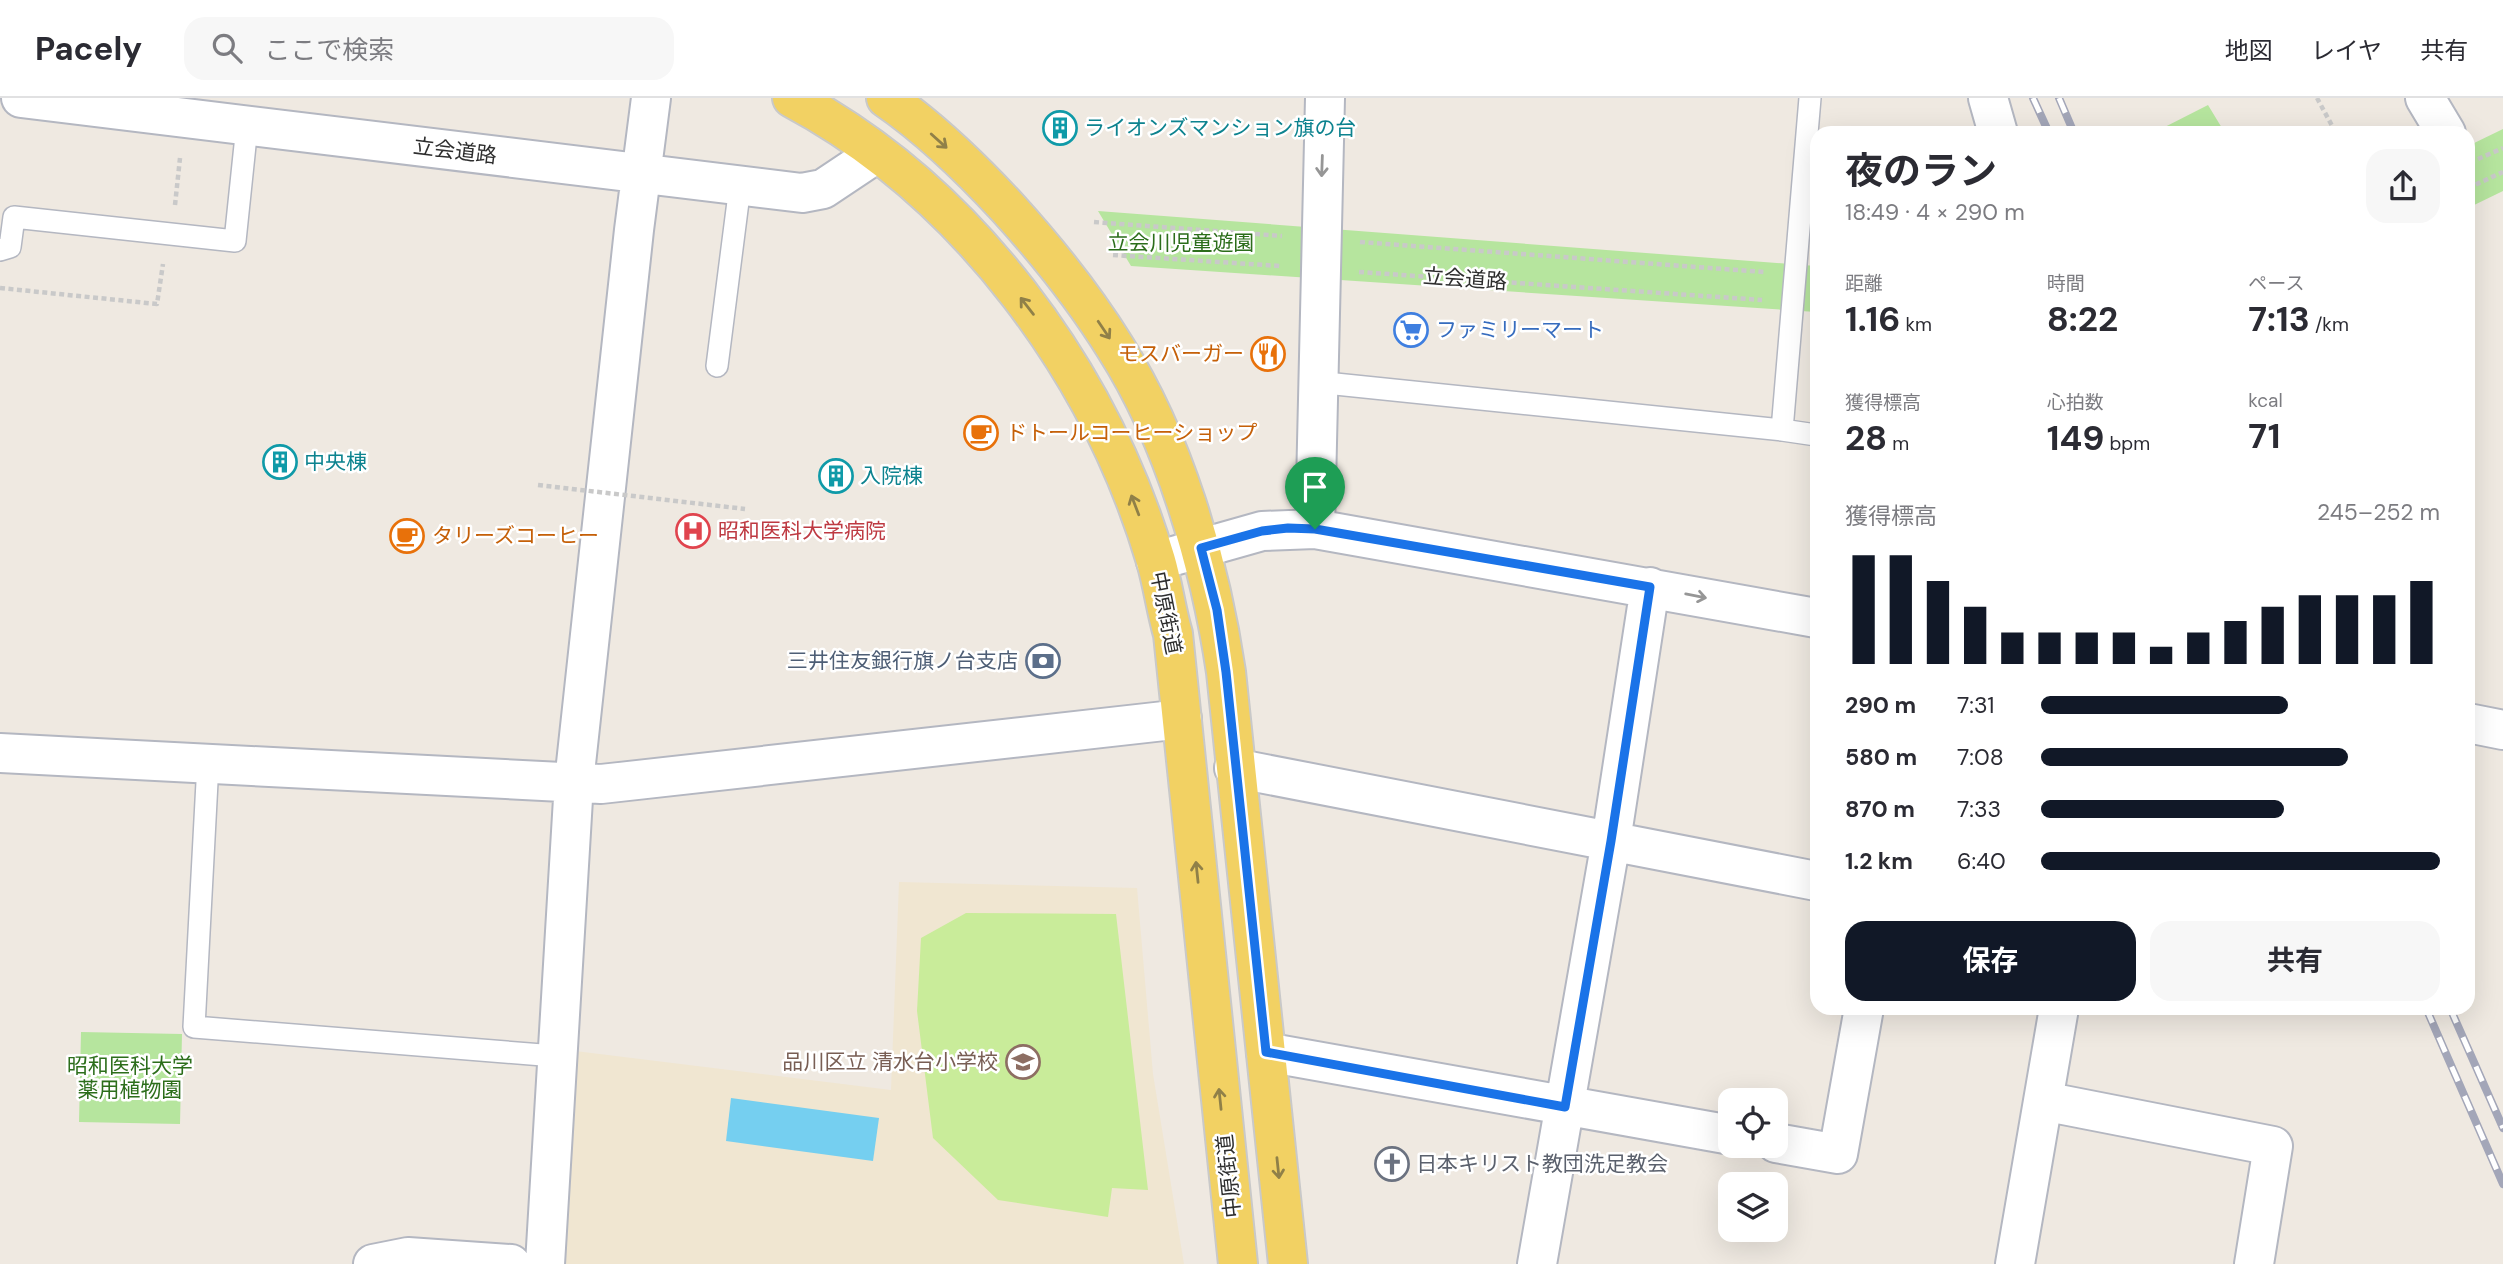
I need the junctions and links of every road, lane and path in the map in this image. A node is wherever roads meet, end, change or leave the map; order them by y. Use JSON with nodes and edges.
{"nodes":[{"id":1,"x":21,"y":98,"type":"edge"},
{"id":2,"x":651,"y":98,"type":"edge"},
{"id":3,"x":792,"y":98,"type":"edge"},
{"id":4,"x":886,"y":98,"type":"edge"},
{"id":5,"x":1325,"y":98,"type":"edge"},
{"id":6,"x":1810,"y":98,"type":"edge"},
{"id":7,"x":1987,"y":98,"type":"edge"},
{"id":8,"x":2317,"y":98,"type":"edge"},
{"id":9,"x":2425,"y":98,"type":"edge"},
{"id":10,"x":247,"y":125,"type":"junction"},
{"id":11,"x":1996,"y":126,"type":"edge"},
{"id":12,"x":2332,"y":126,"type":"edge"},
{"id":13,"x":2442,"y":126,"type":"edge"},
{"id":14,"x":2503,"y":148,"type":"edge"},
{"id":15,"x":877,"y":153,"type":"junction"},
{"id":16,"x":180,"y":158,"type":"dead end"},
{"id":17,"x":2475,"y":161,"type":"edge"},
{"id":18,"x":2503,"y":172,"type":"edge"},
{"id":19,"x":640,"y":174,"type":"junction"},
{"id":20,"x":2475,"y":185,"type":"edge"},
{"id":21,"x":740,"y":186,"type":"junction"},
{"id":22,"x":174,"y":210,"type":"dead end"},
{"id":23,"x":1094,"y":222,"type":"dead end"},
{"id":24,"x":0,"y":250,"type":"edge"},
{"id":25,"x":1319,"y":254,"type":"junction"},
{"id":26,"x":1113,"y":255,"type":"dead end"},
{"id":27,"x":175,"y":264,"type":"dead end"},
{"id":28,"x":1794,"y":275,"type":"junction"},
{"id":29,"x":0,"y":288,"type":"edge"},
{"id":30,"x":1792,"y":302,"type":"junction"},
{"id":31,"x":717,"y":366,"type":"dead end"},
{"id":32,"x":1316,"y":382,"type":"junction"},
{"id":33,"x":1782,"y":430,"type":"junction"},
{"id":34,"x":1810,"y":434,"type":"edge"},
{"id":35,"x":538,"y":485,"type":"dead end"},
{"id":36,"x":746,"y":509,"type":"dead end"},
{"id":37,"x":1315,"y":529,"type":"junction"},
{"id":38,"x":1201,"y":548,"type":"junction"},
{"id":39,"x":1156,"y":561,"type":"junction"},
{"id":40,"x":1650,"y":587,"type":"junction"},
{"id":41,"x":1810,"y":617,"type":"edge"},
{"id":42,"x":1182,"y":719,"type":"junction"},
{"id":43,"x":2475,"y":724,"type":"edge"},
{"id":44,"x":2503,"y":730,"type":"edge"},
{"id":45,"x":0,"y":753,"type":"edge"},
{"id":46,"x":208,"y":763,"type":"junction"},
{"id":47,"x":1234,"y":768,"type":"junction"},
{"id":48,"x":574,"y":782,"type":"junction"},
{"id":49,"x":1611,"y":841,"type":"junction"},
{"id":50,"x":1810,"y":880,"type":"edge"},
{"id":51,"x":1863,"y":1015,"type":"edge"},
{"id":52,"x":2058,"y":1015,"type":"edge"},
{"id":53,"x":1266,"y":1052,"type":"junction"},
{"id":54,"x":555,"y":1056,"type":"junction"},
{"id":55,"x":2043,"y":1101,"type":"junction"},
{"id":56,"x":1565,"y":1107,"type":"junction"},
{"id":57,"x":1718,"y":1133,"type":"edge"},
{"id":58,"x":1788,"y":1145,"type":"edge"},
{"id":59,"x":396,"y":1262,"type":"edge"},
{"id":60,"x":511,"y":1264,"type":"edge"},
{"id":61,"x":545,"y":1264,"type":"edge"},
{"id":62,"x":1238,"y":1264,"type":"edge"},
{"id":63,"x":1288,"y":1264,"type":"edge"},
{"id":64,"x":1537,"y":1264,"type":"edge"},
{"id":65,"x":2015,"y":1264,"type":"edge"},
{"id":66,"x":2254,"y":1264,"type":"edge"}],
"edges":[{"from":1,"to":10,"type":"street","name":"立会道路"},
{"from":2,"to":19,"type":"street"},
{"from":3,"to":15,"type":"main road","name":"中原街道"},
{"from":4,"to":38,"type":"main road","one_way":true},
{"from":5,"to":25,"type":"street","one_way":true},
{"from":6,"to":28,"type":"lane"},
{"from":7,"to":11,"type":"street"},
{"from":8,"to":12,"type":"path"},
{"from":9,"to":13,"type":"street"},
{"from":10,"to":19,"type":"street","name":"立会道路"},
{"from":10,"to":24,"type":"lane"},
{"from":14,"to":17,"type":"path"},
{"from":15,"to":21,"type":"street","name":"立会道路"},
{"from":39,"to":15,"type":"main road","name":"中原街道","one_way":true},
{"from":16,"to":22,"type":"path"},
{"from":18,"to":20,"type":"path"},
{"from":19,"to":21,"type":"street","name":"立会道路"},
{"from":19,"to":48,"type":"street"},
{"from":21,"to":31,"type":"lane"},
{"from":23,"to":25,"type":"path"},
{"from":25,"to":26,"type":"path","name":"立会道路"},
{"from":25,"to":28,"type":"path","name":"立会道路"},
{"from":25,"to":30,"type":"path","name":"立会道路"},
{"from":25,"to":32,"type":"street"},
{"from":27,"to":29,"type":"path"},
{"from":28,"to":30,"type":"lane"},
{"from":30,"to":33,"type":"lane"},
{"from":32,"to":33,"type":"lane"},
{"from":32,"to":37,"type":"street"},
{"from":33,"to":34,"type":"lane"},
{"from":35,"to":36,"type":"path","bridge":true},
{"from":37,"to":38,"type":"street"},
{"from":37,"to":40,"type":"street"},
{"from":38,"to":39,"type":"street"},
{"from":38,"to":47,"type":"main road"},
{"from":39,"to":42,"type":"main road","name":"中原街道"},
{"from":40,"to":41,"type":"street","one_way":true},
{"from":40,"to":49,"type":"street"},
{"from":42,"to":48,"type":"street"},
{"from":62,"to":42,"type":"main road","name":"中原街道","one_way":true},
{"from":43,"to":44,"type":"street"},
{"from":45,"to":46,"type":"street"},
{"from":46,"to":48,"type":"street"},
{"from":46,"to":54,"type":"lane"},
{"from":47,"to":49,"type":"street"},
{"from":47,"to":53,"type":"main road"},
{"from":48,"to":54,"type":"street"},
{"from":49,"to":50,"type":"street"},
{"from":49,"to":56,"type":"street"},
{"from":51,"to":58,"type":"street"},
{"from":52,"to":55,"type":"street"},
{"from":53,"to":56,"type":"street"},
{"from":53,"to":63,"type":"main road","one_way":true},
{"from":54,"to":61,"type":"street"},
{"from":55,"to":65,"type":"street"},
{"from":55,"to":66,"type":"street"},
{"from":56,"to":57,"type":"street"},
{"from":56,"to":64,"type":"street"},
{"from":59,"to":60,"type":"street"}]}
